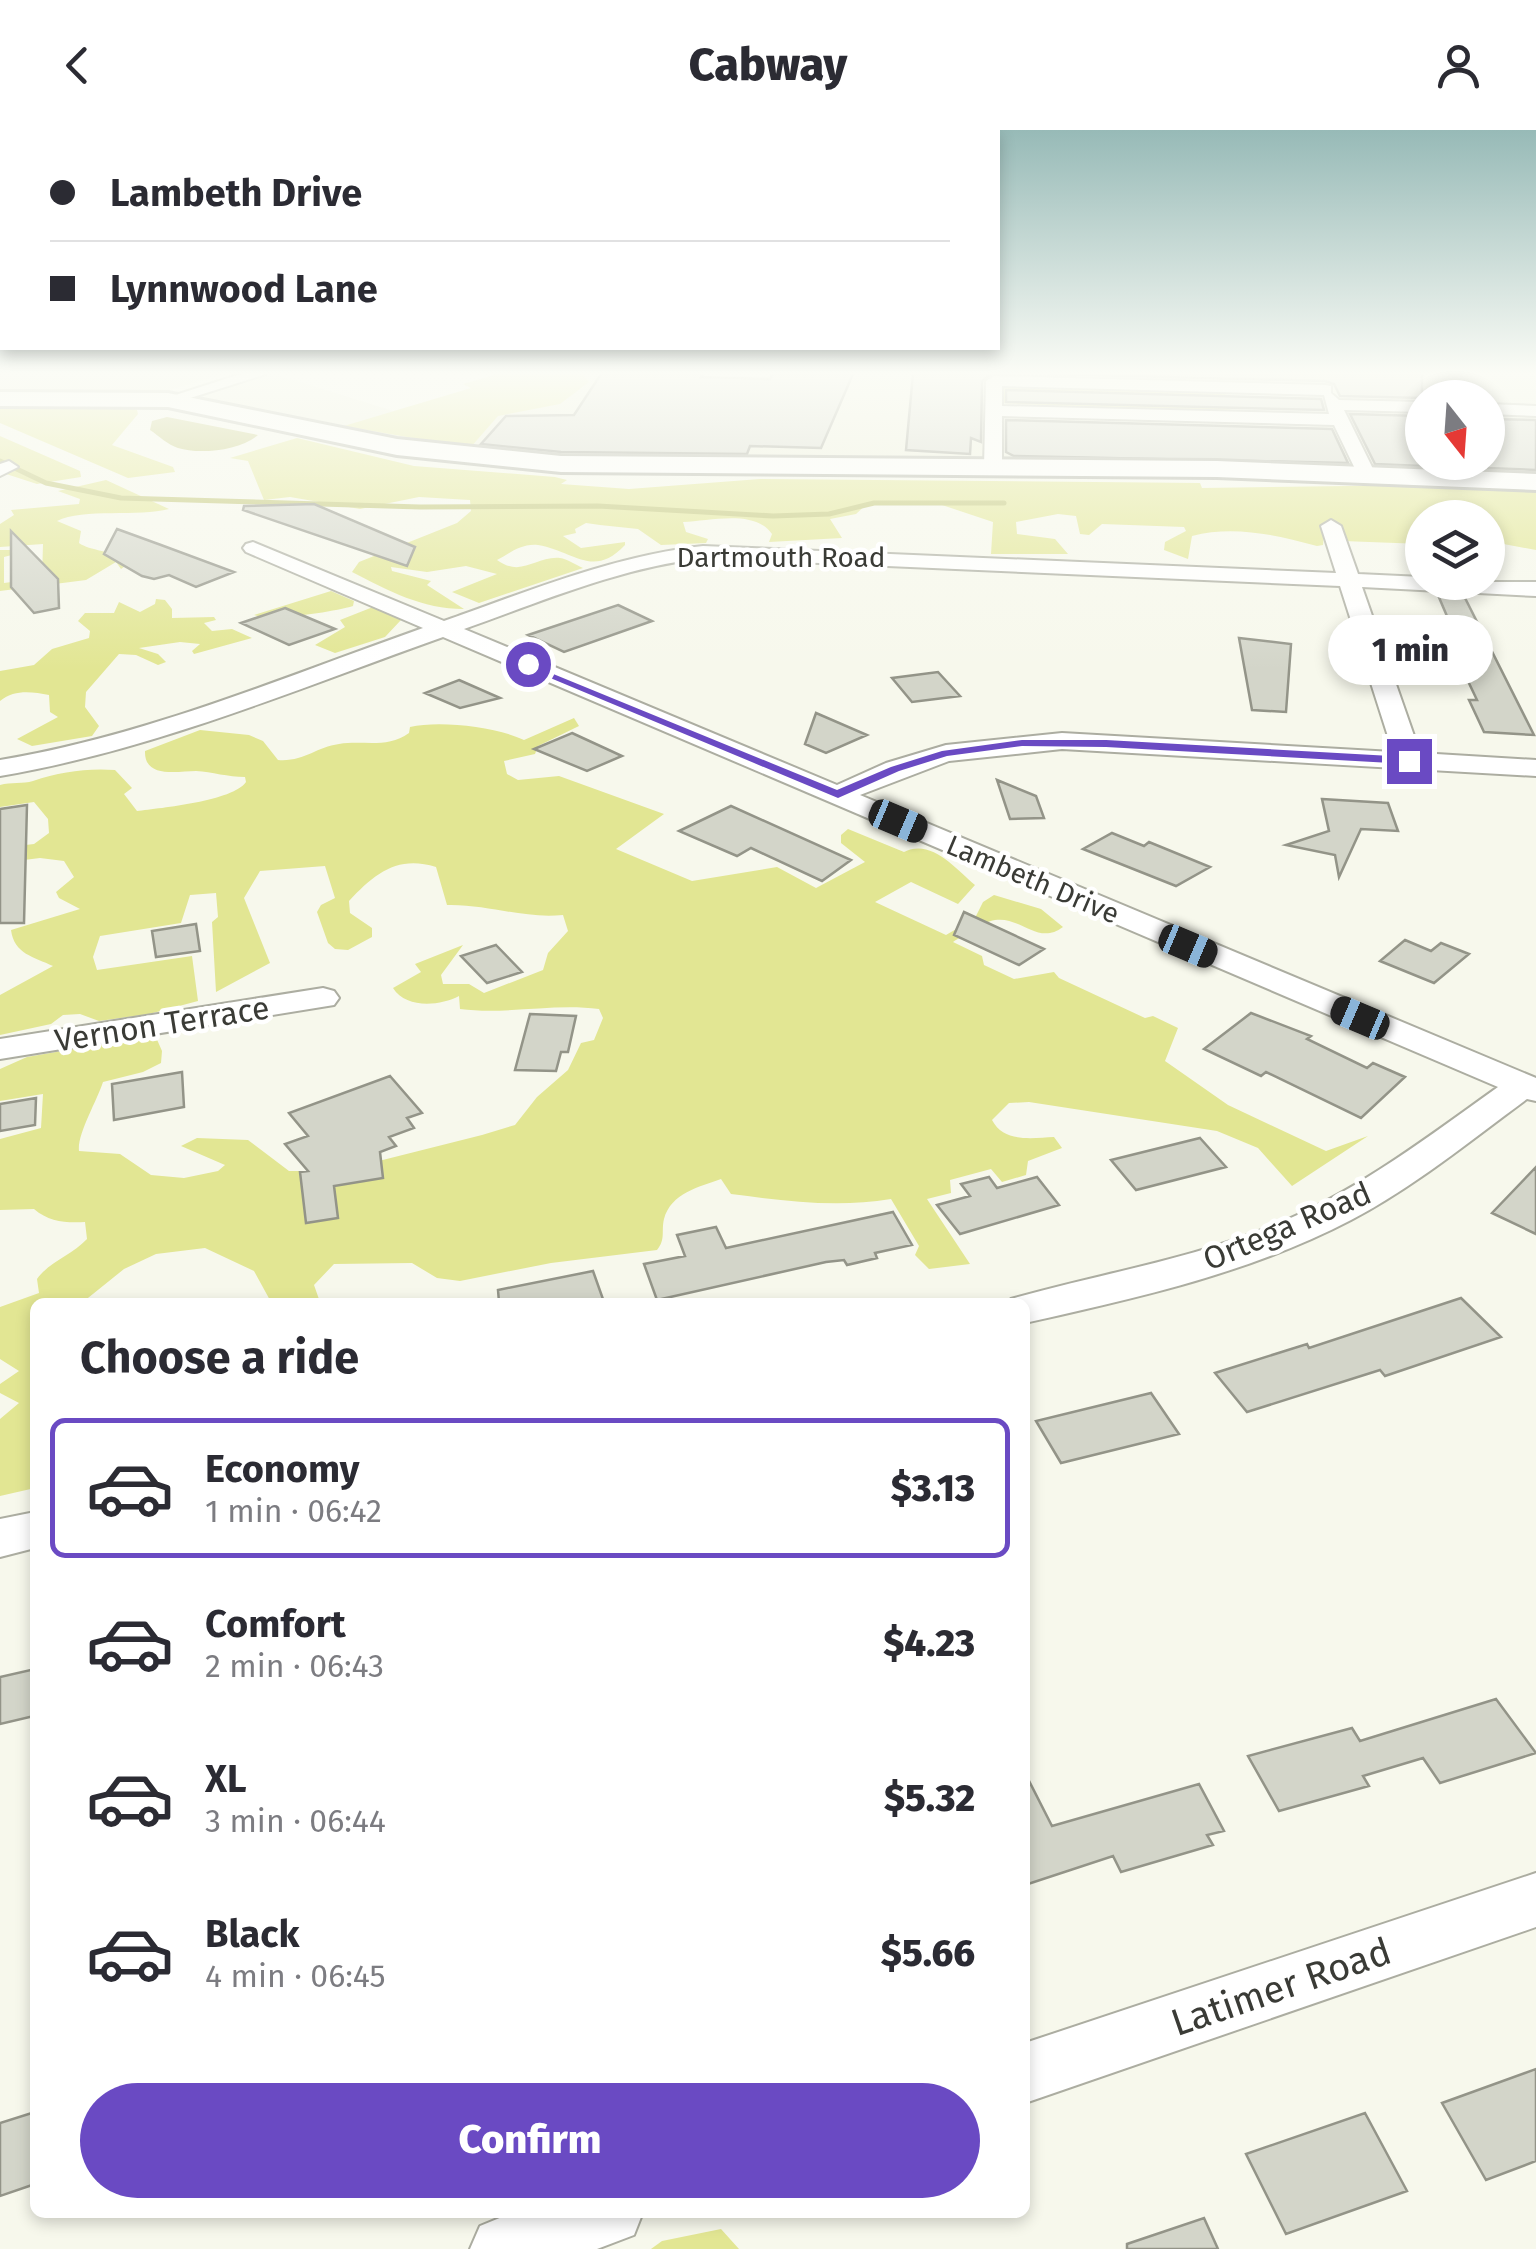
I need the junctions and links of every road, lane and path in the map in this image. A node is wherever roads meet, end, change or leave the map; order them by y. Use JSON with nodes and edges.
{"nodes":[{"id":1,"x":1359,"y":473,"type":"edge"},
{"id":2,"x":1366,"y":473,"type":"joint"},
{"id":3,"x":1536,"y":482,"type":"edge"},
{"id":4,"x":1331,"y":526,"type":"dead end"},
{"id":5,"x":253,"y":548,"type":"dead end"},
{"id":6,"x":1349,"y":580,"type":"junction"},
{"id":7,"x":1536,"y":589,"type":"edge"},
{"id":8,"x":444,"y":629,"type":"junction"},
{"id":9,"x":1409,"y":761,"type":"junction"},
{"id":10,"x":0,"y":768,"type":"edge"},
{"id":11,"x":1536,"y":768,"type":"edge"},
{"id":12,"x":838,"y":795,"type":"junction"},
{"id":13,"x":324,"y":998,"type":"dead end"},
{"id":14,"x":0,"y":1049,"type":"edge"},
{"id":15,"x":1529,"y":1089,"type":"edge"},
{"id":16,"x":1030,"y":1308,"type":"edge"},
{"id":17,"x":30,"y":1531,"type":"edge"},
{"id":18,"x":0,"y":1538,"type":"edge"},
{"id":19,"x":1536,"y":1900,"type":"edge"},
{"id":20,"x":1030,"y":2071,"type":"edge"},
{"id":21,"x":593,"y":2218,"type":"edge"},
{"id":22,"x":503,"y":2249,"type":"edge"}],
"edges":[{"from":1,"to":2,"type":"street"},
{"from":2,"to":3,"type":"street"},
{"from":4,"to":6,"type":"street"},
{"from":5,"to":8,"type":"street","name":"Lambeth Drive"},
{"from":6,"to":7,"type":"street","name":"Dartmouth Road"},
{"from":6,"to":8,"type":"street","name":"Dartmouth Road"},
{"from":6,"to":9,"type":"street"},
{"from":8,"to":10,"type":"street","name":"Dartmouth Road"},
{"from":8,"to":12,"type":"street","name":"Lambeth Drive"},
{"from":9,"to":11,"type":"street"},
{"from":9,"to":12,"type":"street"},
{"from":12,"to":15,"type":"street","name":"Lambeth Drive"},
{"from":13,"to":14,"type":"street","name":"Vernon Terrace"},
{"from":15,"to":16,"type":"street","name":"Ortega Road"},
{"from":17,"to":18,"type":"street"},
{"from":19,"to":20,"type":"street","name":"Latimer Road"},
{"from":21,"to":22,"type":"street"}]}
